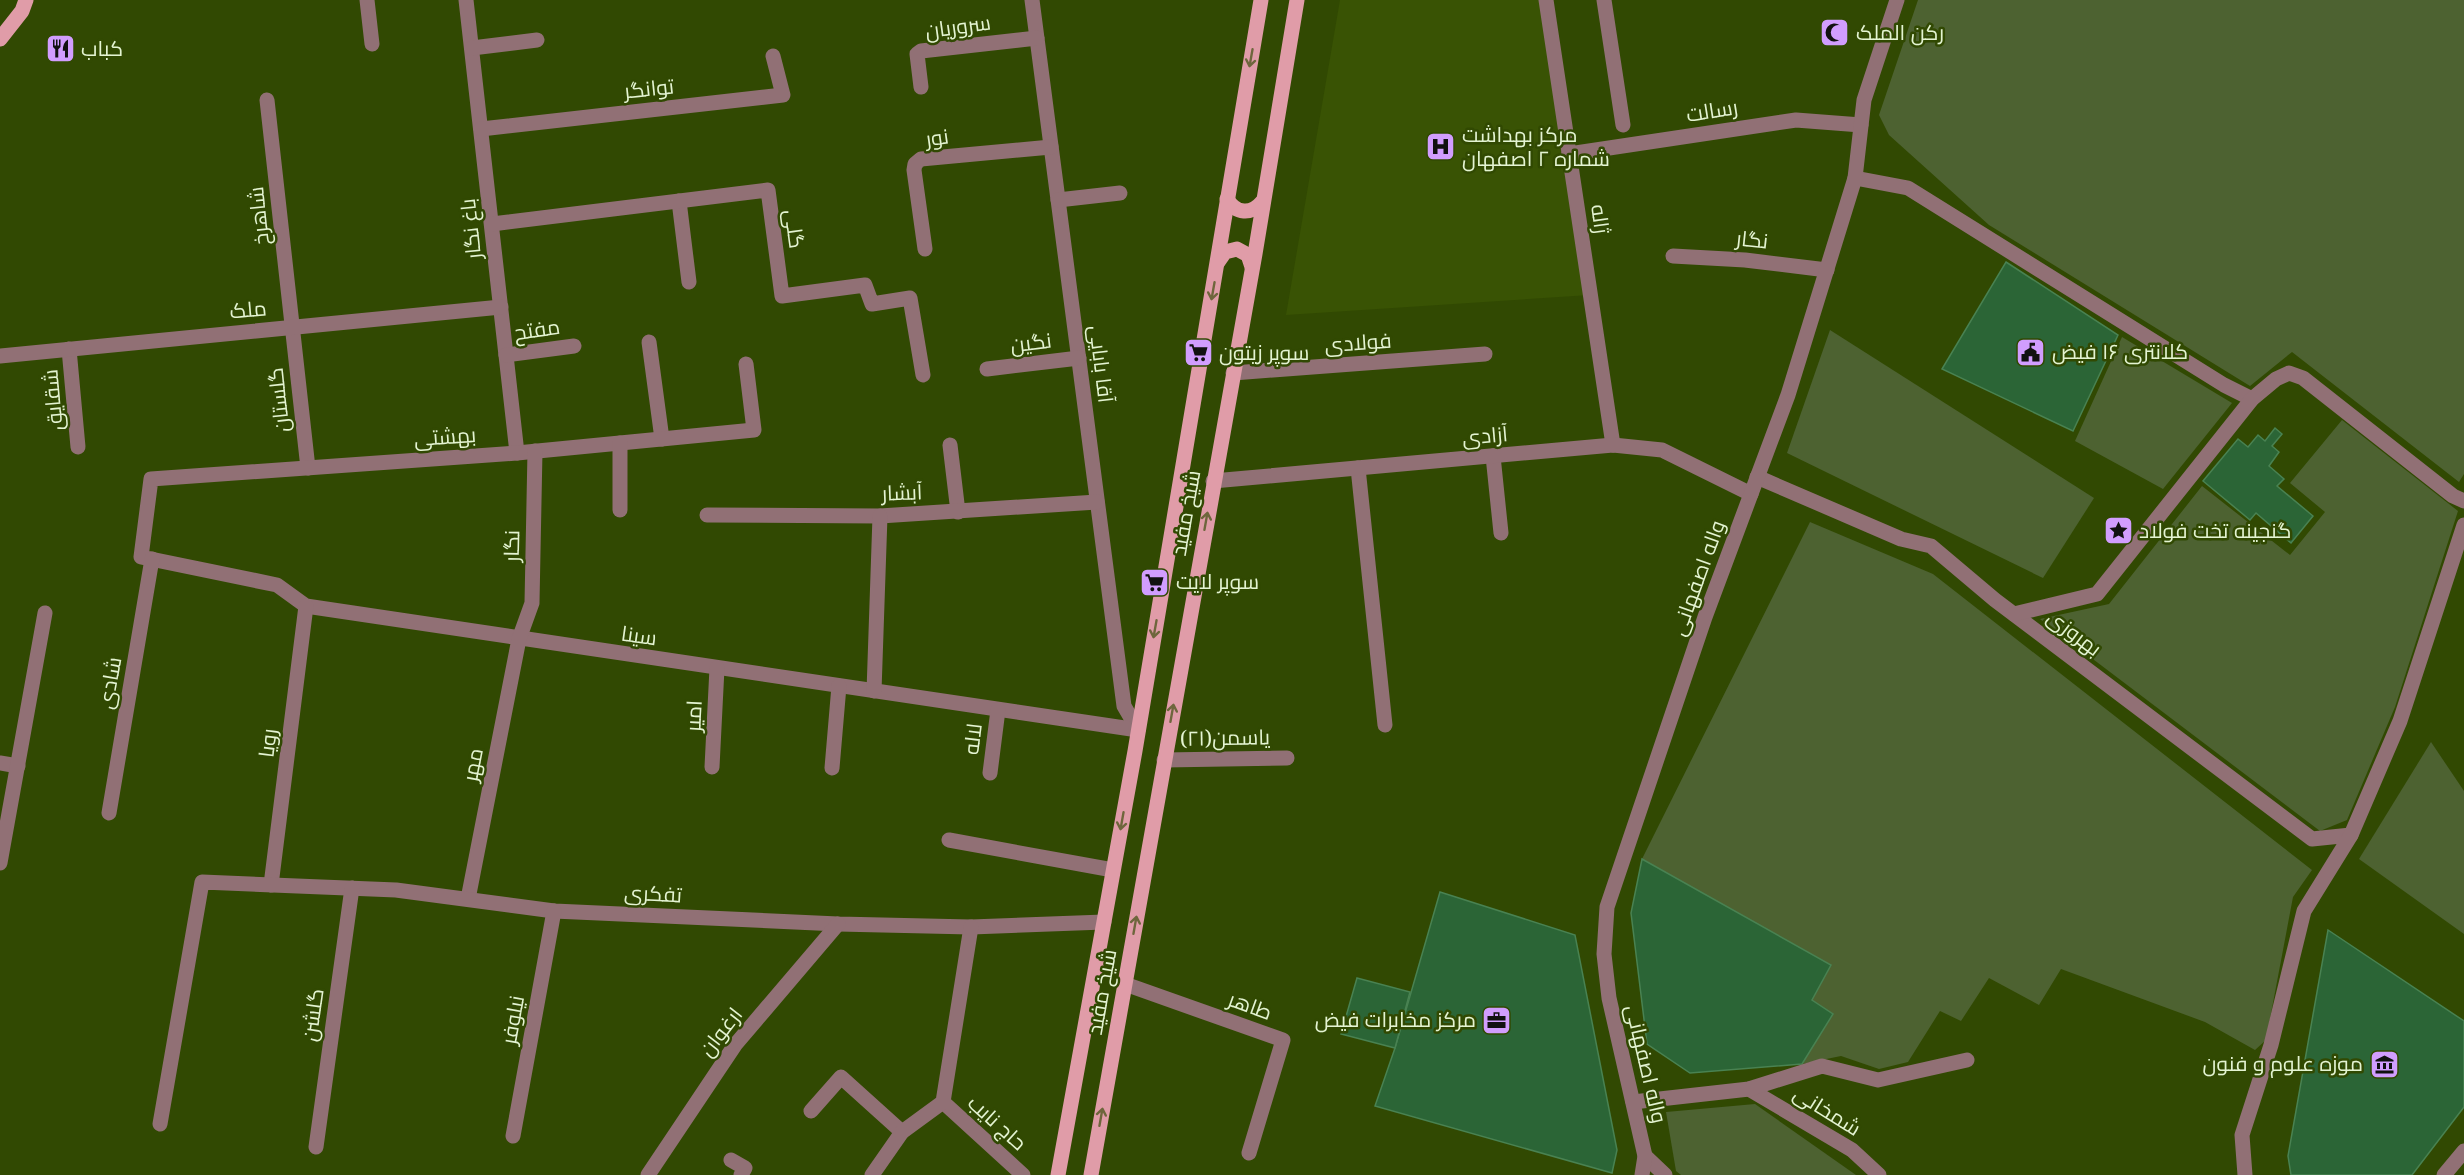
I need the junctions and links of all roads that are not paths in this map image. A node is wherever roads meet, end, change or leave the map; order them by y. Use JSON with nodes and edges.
{"nodes":[{"id":1,"x":26,"y":0,"type":"edge"},
{"id":2,"x":367,"y":0,"type":"edge"},
{"id":3,"x":466,"y":0,"type":"edge"},
{"id":4,"x":1032,"y":0,"type":"edge"},
{"id":5,"x":1261,"y":0,"type":"edge"},
{"id":6,"x":1297,"y":0,"type":"edge"},
{"id":7,"x":1546,"y":0,"type":"edge"},
{"id":8,"x":1604,"y":0,"type":"edge"},
{"id":9,"x":1897,"y":0,"type":"edge"},
{"id":10,"x":1037,"y":38,"type":"junction"},
{"id":11,"x":0,"y":39,"type":"edge"},
{"id":12,"x":537,"y":40,"type":"dead end"},
{"id":13,"x":372,"y":45,"type":"dead end"},
{"id":14,"x":472,"y":48,"type":"junction"},
{"id":15,"x":773,"y":56,"type":"dead end"},
{"id":16,"x":921,"y":87,"type":"dead end"},
{"id":17,"x":267,"y":100,"type":"dead end"},
{"id":18,"x":1623,"y":125,"type":"dead end"},
{"id":19,"x":1861,"y":125,"type":"junction"},
{"id":20,"x":481,"y":129,"type":"junction"},
{"id":21,"x":1052,"y":147,"type":"junction"},
{"id":22,"x":1569,"y":154,"type":"junction"},
{"id":23,"x":1855,"y":178,"type":"junction"},
{"id":24,"x":1120,"y":193,"type":"dead end"},
{"id":25,"x":1227,"y":199,"type":"junction"},
{"id":26,"x":1058,"y":200,"type":"junction"},
{"id":27,"x":679,"y":201,"type":"junction"},
{"id":28,"x":1262,"y":202,"type":"junction"},
{"id":29,"x":492,"y":224,"type":"junction"},
{"id":30,"x":925,"y":249,"type":"dead end"},
{"id":31,"x":1673,"y":256,"type":"dead end"},
{"id":32,"x":1218,"y":262,"type":"junction"},
{"id":33,"x":1252,"y":267,"type":"junction"},
{"id":34,"x":1827,"y":270,"type":"junction"},
{"id":35,"x":689,"y":282,"type":"dead end"},
{"id":36,"x":501,"y":307,"type":"junction"},
{"id":37,"x":292,"y":327,"type":"junction"},
{"id":38,"x":649,"y":342,"type":"dead end"},
{"id":39,"x":574,"y":346,"type":"dead end"},
{"id":40,"x":69,"y":349,"type":"junction"},
{"id":41,"x":1485,"y":354,"type":"dead end"},
{"id":42,"x":506,"y":355,"type":"junction"},
{"id":43,"x":0,"y":356,"type":"edge"},
{"id":44,"x":1079,"y":358,"type":"junction"},
{"id":45,"x":746,"y":364,"type":"dead end"},
{"id":46,"x":987,"y":369,"type":"dead end"},
{"id":47,"x":1233,"y":374,"type":"junction"},
{"id":48,"x":923,"y":375,"type":"dead end"},
{"id":49,"x":2252,"y":399,"type":"junction"},
{"id":50,"x":662,"y":439,"type":"junction"},
{"id":51,"x":620,"y":443,"type":"junction"},
{"id":52,"x":950,"y":445,"type":"dead end"},
{"id":53,"x":1613,"y":445,"type":"junction"},
{"id":54,"x":78,"y":447,"type":"dead end"},
{"id":55,"x":535,"y":451,"type":"junction"},
{"id":56,"x":517,"y":453,"type":"junction"},
{"id":57,"x":1493,"y":456,"type":"junction"},
{"id":58,"x":308,"y":468,"type":"junction"},
{"id":59,"x":1358,"y":468,"type":"junction"},
{"id":60,"x":1757,"y":477,"type":"junction"},
{"id":61,"x":1213,"y":481,"type":"junction"},
{"id":62,"x":1751,"y":494,"type":"junction"},
{"id":63,"x":2464,"y":501,"type":"edge"},
{"id":64,"x":1097,"y":502,"type":"junction"},
{"id":65,"x":620,"y":510,"type":"dead end"},
{"id":66,"x":958,"y":512,"type":"junction"},
{"id":67,"x":707,"y":515,"type":"dead end"},
{"id":68,"x":880,"y":516,"type":"junction"},
{"id":69,"x":2464,"y":525,"type":"edge"},
{"id":70,"x":1501,"y":533,"type":"dead end"},
{"id":71,"x":147,"y":558,"type":"junction"},
{"id":72,"x":306,"y":606,"type":"junction"},
{"id":73,"x":45,"y":613,"type":"dead end"},
{"id":74,"x":2014,"y":614,"type":"junction"},
{"id":75,"x":519,"y":639,"type":"junction"},
{"id":76,"x":717,"y":668,"type":"junction"},
{"id":77,"x":839,"y":686,"type":"junction"},
{"id":78,"x":874,"y":691,"type":"junction"},
{"id":79,"x":998,"y":710,"type":"junction"},
{"id":80,"x":1385,"y":725,"type":"dead end"},
{"id":81,"x":1138,"y":730,"type":"junction"},
{"id":82,"x":1287,"y":758,"type":"dead end"},
{"id":83,"x":1164,"y":760,"type":"junction"},
{"id":84,"x":0,"y":763,"type":"edge"},
{"id":85,"x":18,"y":766,"type":"junction"},
{"id":86,"x":712,"y":767,"type":"dead end"},
{"id":87,"x":832,"y":768,"type":"dead end"},
{"id":88,"x":990,"y":773,"type":"dead end"},
{"id":89,"x":109,"y":813,"type":"dead end"},
{"id":90,"x":2351,"y":835,"type":"junction"},
{"id":91,"x":949,"y":840,"type":"dead end"},
{"id":92,"x":0,"y":863,"type":"edge"},
{"id":93,"x":1113,"y":870,"type":"junction"},
{"id":94,"x":271,"y":885,"type":"junction"},
{"id":95,"x":352,"y":888,"type":"junction"},
{"id":96,"x":468,"y":899,"type":"junction"},
{"id":97,"x":554,"y":911,"type":"junction"},
{"id":98,"x":1104,"y":922,"type":"junction"},
{"id":99,"x":838,"y":924,"type":"junction"},
{"id":100,"x":971,"y":927,"type":"junction"},
{"id":101,"x":1125,"y":984,"type":"junction"},
{"id":102,"x":1967,"y":1060,"type":"dead end"},
{"id":103,"x":1749,"y":1089,"type":"junction"},
{"id":104,"x":943,"y":1102,"type":"junction"},
{"id":105,"x":1634,"y":1102,"type":"junction"},
{"id":106,"x":811,"y":1111,"type":"dead end"},
{"id":107,"x":160,"y":1124,"type":"dead end"},
{"id":108,"x":902,"y":1132,"type":"junction"},
{"id":109,"x":513,"y":1136,"type":"dead end"},
{"id":110,"x":316,"y":1147,"type":"dead end"},
{"id":111,"x":2464,"y":1151,"type":"edge"},
{"id":112,"x":1249,"y":1153,"type":"dead end"},
{"id":113,"x":1646,"y":1156,"type":"junction"},
{"id":114,"x":731,"y":1160,"type":"dead end"},
{"id":115,"x":648,"y":1175,"type":"edge"},
{"id":116,"x":741,"y":1175,"type":"edge"},
{"id":117,"x":872,"y":1175,"type":"edge"},
{"id":118,"x":1023,"y":1175,"type":"edge"},
{"id":119,"x":1058,"y":1175,"type":"edge"},
{"id":120,"x":1091,"y":1175,"type":"edge"},
{"id":121,"x":1642,"y":1175,"type":"edge"},
{"id":122,"x":1665,"y":1175,"type":"edge"},
{"id":123,"x":1879,"y":1175,"type":"edge"},
{"id":124,"x":2245,"y":1175,"type":"edge"},
{"id":125,"x":2444,"y":1175,"type":"edge"}],
"edges":[{"from":1,"to":11,"type":"main road"},
{"from":2,"to":13,"type":"street"},
{"from":3,"to":14,"type":"street","name":"باغ نگار"},
{"from":4,"to":10,"type":"street","name":"آقا بابایی"},
{"from":5,"to":25,"type":"main road","name":"شیخ مفید","one_way":true},
{"from":6,"to":28,"type":"main road","name":"شیخ مفید"},
{"from":7,"to":22,"type":"street","name":"ژاله"},
{"from":8,"to":18,"type":"street"},
{"from":9,"to":19,"type":"street","name":"واله اصفهانی"},
{"from":10,"to":16,"type":"street","name":"سروریان"},
{"from":10,"to":21,"type":"street","name":"آقا بابایی"},
{"from":12,"to":14,"type":"street"},
{"from":14,"to":20,"type":"street","name":"باغ نگار"},
{"from":15,"to":20,"type":"street","name":"توانگر"},
{"from":17,"to":37,"type":"street","name":"شاهرخ"},
{"from":19,"to":22,"type":"street","name":"رسالت"},
{"from":19,"to":23,"type":"street","name":"واله اصفهانی"},
{"from":20,"to":29,"type":"street","name":"باغ نگار"},
{"from":21,"to":26,"type":"street","name":"آقا بابایی"},
{"from":21,"to":30,"type":"street","name":"نور"},
{"from":22,"to":53,"type":"street","name":"ژاله"},
{"from":23,"to":34,"type":"street","name":"واله اصفهانی"},
{"from":23,"to":49,"type":"street"},
{"from":24,"to":26,"type":"street"},
{"from":25,"to":28,"type":"main road"},
{"from":25,"to":32,"type":"main road","name":"شیخ مفید"},
{"from":26,"to":44,"type":"street","name":"آقا بابایی"},
{"from":27,"to":29,"type":"street","name":"گلی"},
{"from":27,"to":35,"type":"street"},
{"from":27,"to":48,"type":"street","name":"گلی"},
{"from":28,"to":33,"type":"main road","name":"شیخ مفید"},
{"from":29,"to":36,"type":"street","name":"باغ نگار"},
{"from":31,"to":34,"type":"street","name":"نگار"},
{"from":32,"to":33,"type":"main road"},
{"from":32,"to":81,"type":"main road","name":"شیخ مفید","one_way":true},
{"from":33,"to":47,"type":"main road","name":"شیخ مفید"},
{"from":34,"to":60,"type":"street","name":"واله اصفهانی"},
{"from":36,"to":37,"type":"street","name":"ملک"},
{"from":36,"to":42,"type":"street","name":"باغ نگار"},
{"from":37,"to":40,"type":"street","name":"ملک"},
{"from":37,"to":58,"type":"street","name":"گلستان"},
{"from":38,"to":50,"type":"street"},
{"from":39,"to":42,"type":"street","name":"مفتح"},
{"from":40,"to":43,"type":"street","name":"ملک"},
{"from":40,"to":54,"type":"street","name":"شقایق"},
{"from":41,"to":47,"type":"street","name":"فولادی"},
{"from":42,"to":56,"type":"street","name":"باغ نگار"},
{"from":44,"to":46,"type":"street","name":"نگین"},
{"from":44,"to":64,"type":"street","name":"آقا بابایی"},
{"from":45,"to":50,"type":"street","name":"بهشتی"},
{"from":47,"to":61,"type":"main road","name":"شیخ مفید"},
{"from":49,"to":63,"type":"street"},
{"from":49,"to":74,"type":"street"},
{"from":50,"to":51,"type":"street","name":"بهشتی"},
{"from":51,"to":55,"type":"street","name":"بهشتی"},
{"from":51,"to":65,"type":"street"},
{"from":52,"to":66,"type":"street"},
{"from":53,"to":57,"type":"street","name":"آزادی"},
{"from":53,"to":62,"type":"street","name":"آزادی"},
{"from":55,"to":56,"type":"street","name":"بهشتی"},
{"from":55,"to":75,"type":"street","name":"نگار"},
{"from":56,"to":58,"type":"street","name":"بهشتی"},
{"from":57,"to":59,"type":"street","name":"آزادی"},
{"from":57,"to":70,"type":"street"},
{"from":58,"to":71,"type":"street","name":"بهشتی"},
{"from":59,"to":61,"type":"street","name":"آزادی"},
{"from":59,"to":80,"type":"street"},
{"from":60,"to":62,"type":"street","name":"واله اصفهانی"},
{"from":60,"to":74,"type":"street","name":"بهروزی"},
{"from":83,"to":61,"type":"main road","name":"شیخ مفید","one_way":true},
{"from":62,"to":105,"type":"street","name":"واله اصفهانی"},
{"from":64,"to":66,"type":"street","name":"آبشار"},
{"from":64,"to":81,"type":"street","name":"آقا بابایی"},
{"from":66,"to":68,"type":"street","name":"آبشار"},
{"from":67,"to":68,"type":"street","name":"آبشار"},
{"from":68,"to":78,"type":"street"},
{"from":69,"to":90,"type":"street"},
{"from":71,"to":72,"type":"street","name":"سینا"},
{"from":71,"to":89,"type":"street","name":"شادی"},
{"from":72,"to":75,"type":"street","name":"سینا"},
{"from":72,"to":94,"type":"street","name":"رویا"},
{"from":73,"to":85,"type":"street"},
{"from":74,"to":90,"type":"street","name":"بهروزی"},
{"from":75,"to":76,"type":"street","name":"سینا"},
{"from":75,"to":96,"type":"street","name":"مهر"},
{"from":76,"to":77,"type":"street","name":"سینا"},
{"from":76,"to":86,"type":"street","name":"امیر"},
{"from":77,"to":78,"type":"street","name":"سینا"},
{"from":77,"to":87,"type":"street"},
{"from":78,"to":79,"type":"street","name":"سینا"},
{"from":79,"to":81,"type":"street","name":"سینا"},
{"from":79,"to":88,"type":"street","name":"لاله"},
{"from":81,"to":93,"type":"main road","name":"شیخ مفید","one_way":true},
{"from":82,"to":83,"type":"street","name":"یاسمن(۲۱)"},
{"from":101,"to":83,"type":"main road","name":"شیخ مفید","one_way":true},
{"from":84,"to":85,"type":"street"},
{"from":85,"to":92,"type":"street"},
{"from":90,"to":124,"type":"street"},
{"from":91,"to":93,"type":"street"},
{"from":93,"to":98,"type":"main road","name":"شیخ مفید"},
{"from":94,"to":95,"type":"street","name":"تفکری"},
{"from":94,"to":107,"type":"street","name":"تفکری"},
{"from":95,"to":96,"type":"street","name":"تفکری"},
{"from":95,"to":110,"type":"street","name":"گلشن"},
{"from":96,"to":97,"type":"street","name":"تفکری"},
{"from":97,"to":99,"type":"street","name":"تفکری"},
{"from":97,"to":109,"type":"street","name":"نیلوفر"},
{"from":98,"to":100,"type":"street","name":"تفکری"},
{"from":98,"to":119,"type":"main road","name":"شیخ مفید"},
{"from":99,"to":100,"type":"street","name":"تفکری"},
{"from":99,"to":115,"type":"street","name":"ارغوان"},
{"from":100,"to":104,"type":"street"},
{"from":101,"to":112,"type":"street","name":"طاهر"},
{"from":120,"to":101,"type":"main road","name":"شیخ مفید","one_way":true},
{"from":102,"to":103,"type":"street"},
{"from":103,"to":105,"type":"street"},
{"from":103,"to":123,"type":"street","name":"شمخانی"},
{"from":104,"to":108,"type":"street"},
{"from":104,"to":118,"type":"street","name":"حاج نایب"},
{"from":105,"to":113,"type":"street","name":"واله اصفهانی"},
{"from":106,"to":108,"type":"street"},
{"from":108,"to":117,"type":"street"},
{"from":111,"to":125,"type":"street"},
{"from":113,"to":121,"type":"street","name":"واله اصفهانی"},
{"from":113,"to":122,"type":"street"},
{"from":114,"to":116,"type":"street"}]}
